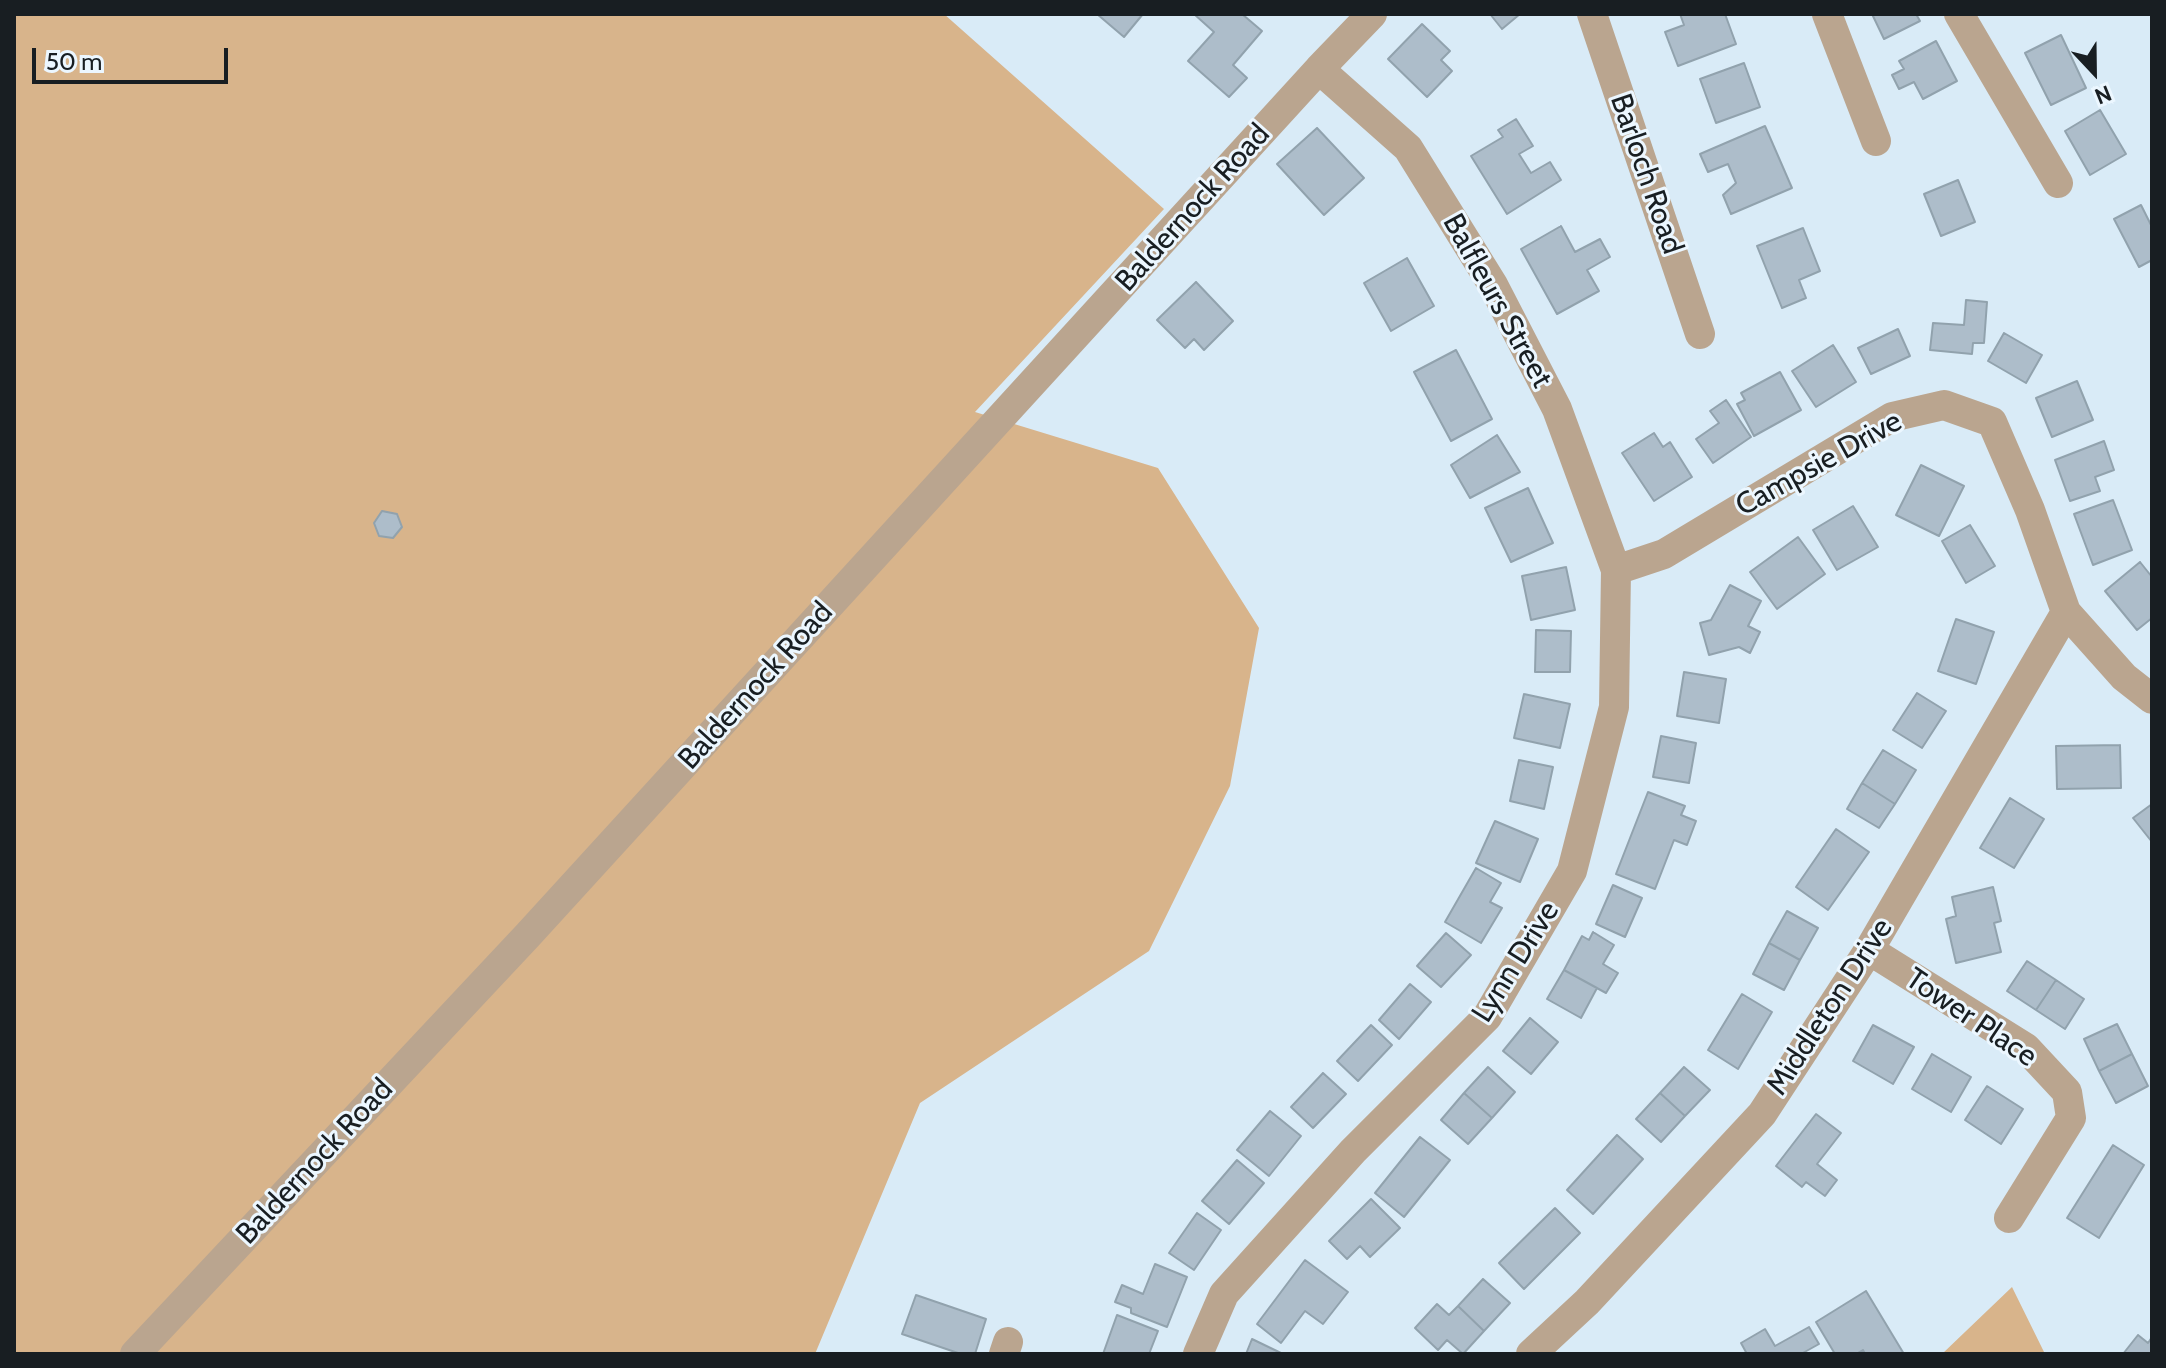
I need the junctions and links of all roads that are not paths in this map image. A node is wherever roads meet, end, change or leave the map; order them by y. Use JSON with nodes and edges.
{"nodes":[{"id":1,"x":1372,"y":14,"type":"edge"},
{"id":2,"x":1592,"y":14,"type":"edge"},
{"id":3,"x":1827,"y":14,"type":"edge"},
{"id":4,"x":1959,"y":14,"type":"edge"},
{"id":5,"x":1319,"y":69,"type":"junction"},
{"id":6,"x":1876,"y":141,"type":"dead end"},
{"id":7,"x":2058,"y":183,"type":"dead end"},
{"id":8,"x":1700,"y":334,"type":"dead end"},
{"id":9,"x":1616,"y":570,"type":"junction"},
{"id":10,"x":2066,"y":612,"type":"junction"},
{"id":11,"x":2152,"y":699,"type":"edge"},
{"id":12,"x":1869,"y":950,"type":"junction"},
{"id":13,"x":2009,"y":1218,"type":"dead end"},
{"id":14,"x":135,"y":1354,"type":"edge"},
{"id":15,"x":1198,"y":1354,"type":"edge"},
{"id":16,"x":1531,"y":1354,"type":"edge"}],
"edges":[{"from":1,"to":5,"type":"street","name":"Baldernock Road"},
{"from":2,"to":8,"type":"street","name":"Barloch Road"},
{"from":3,"to":6,"type":"street"},
{"from":4,"to":7,"type":"street"},
{"from":5,"to":9,"type":"street","name":"Balfleurs Street"},
{"from":5,"to":14,"type":"street","name":"Baldernock Road"},
{"from":9,"to":10,"type":"street","name":"Campsie Drive"},
{"from":9,"to":15,"type":"street","name":"Lynn Drive"},
{"from":10,"to":11,"type":"street","name":"Campsie Drive"},
{"from":10,"to":12,"type":"street","name":"Middleton Drive"},
{"from":12,"to":13,"type":"street","name":"Tower Place"},
{"from":12,"to":16,"type":"street","name":"Middleton Drive"}]}
